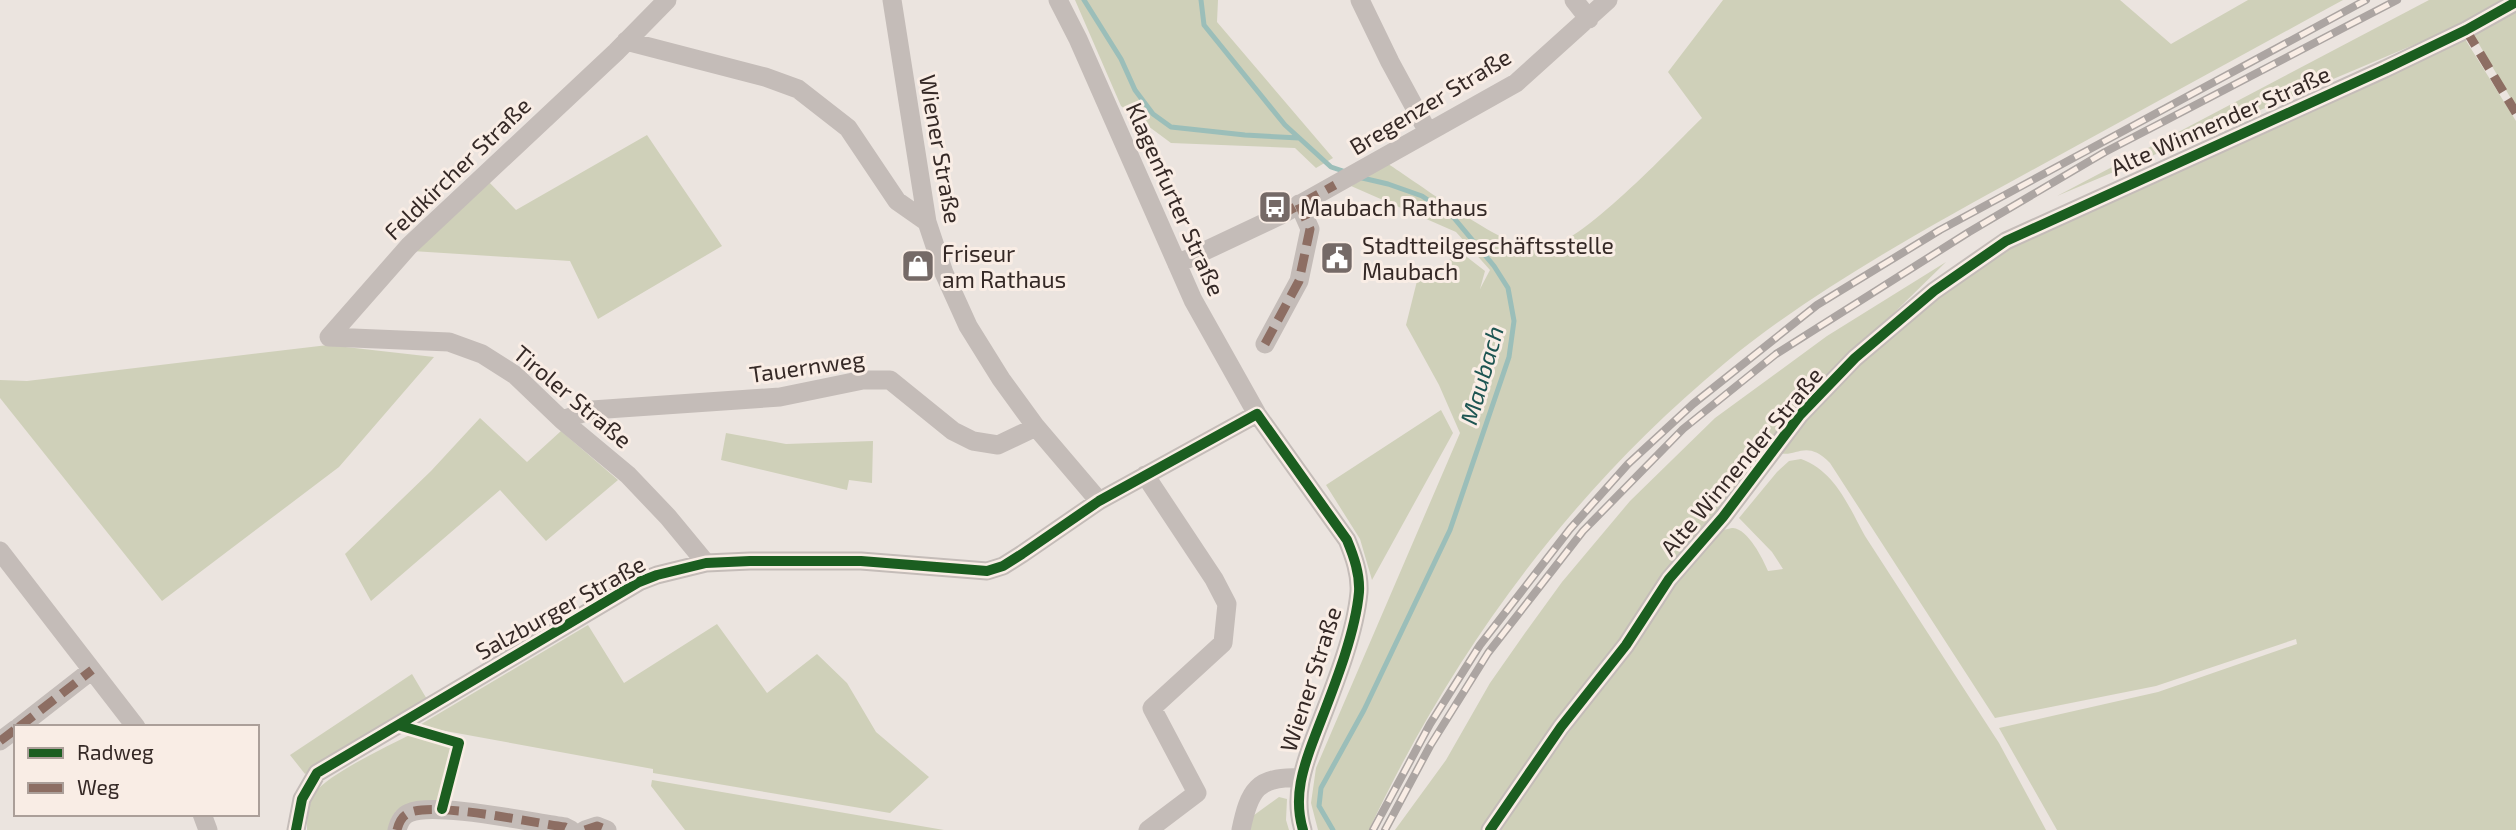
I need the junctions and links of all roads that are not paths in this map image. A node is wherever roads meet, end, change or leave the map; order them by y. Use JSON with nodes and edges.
{"nodes":[{"id":1,"x":667,"y":0,"type":"edge"},
{"id":2,"x":892,"y":0,"type":"edge"},
{"id":3,"x":1058,"y":0,"type":"edge"},
{"id":4,"x":1360,"y":0,"type":"edge"},
{"id":5,"x":1574,"y":0,"type":"edge"},
{"id":6,"x":1608,"y":0,"type":"edge"},
{"id":7,"x":2516,"y":2,"type":"edge"},
{"id":8,"x":1589,"y":19,"type":"junction"},
{"id":9,"x":626,"y":41,"type":"junction"},
{"id":10,"x":1428,"y":132,"type":"junction"},
{"id":11,"x":1299,"y":204,"type":"junction"},
{"id":12,"x":927,"y":222,"type":"junction"},
{"id":13,"x":1177,"y":264,"type":"junction"},
{"id":14,"x":329,"y":337,"type":"joint"},
{"id":15,"x":1265,"y":344,"type":"dead end"},
{"id":16,"x":1257,"y":414,"type":"junction"},
{"id":17,"x":562,"y":420,"type":"junction"},
{"id":18,"x":1036,"y":427,"type":"junction"},
{"id":19,"x":1145,"y":475,"type":"junction"},
{"id":20,"x":1098,"y":501,"type":"junction"},
{"id":21,"x":0,"y":551,"type":"edge"},
{"id":22,"x":706,"y":563,"type":"junction"},
{"id":23,"x":92,"y":670,"type":"junction"},
{"id":24,"x":21,"y":725,"type":"edge"},
{"id":25,"x":134,"y":725,"type":"edge"},
{"id":26,"x":14,"y":730,"type":"edge"},
{"id":27,"x":0,"y":741,"type":"edge"},
{"id":28,"x":1301,"y":778,"type":"junction"},
{"id":29,"x":296,"y":830,"type":"edge"},
{"id":30,"x":397,"y":830,"type":"edge"},
{"id":31,"x":571,"y":830,"type":"edge"},
{"id":32,"x":585,"y":830,"type":"edge"},
{"id":33,"x":607,"y":830,"type":"edge"},
{"id":34,"x":1148,"y":830,"type":"edge"},
{"id":35,"x":1241,"y":830,"type":"edge"},
{"id":36,"x":1303,"y":830,"type":"edge"},
{"id":37,"x":1490,"y":830,"type":"edge"}],
"edges":[{"from":1,"to":9,"type":"street","name":"Feldkircher Straße"},
{"from":2,"to":12,"type":"street","name":"Wiener Straße"},
{"from":3,"to":13,"type":"street","name":"Klagenfurter Straße"},
{"from":4,"to":10,"type":"street"},
{"from":5,"to":8,"type":"street"},
{"from":6,"to":8,"type":"street","name":"Bregenzer Straße"},
{"from":7,"to":37,"type":"street","name":"Alte Winnender Straße"},
{"from":8,"to":10,"type":"street","name":"Bregenzer Straße"},
{"from":9,"to":12,"type":"street"},
{"from":9,"to":14,"type":"street","name":"Feldkircher Straße"},
{"from":10,"to":11,"type":"street","name":"Bregenzer Straße"},
{"from":11,"to":13,"type":"street","name":"Bregenzer Straße"},
{"from":11,"to":15,"type":"street"},
{"from":12,"to":18,"type":"street","name":"Wiener Straße"},
{"from":13,"to":16,"type":"street","name":"Klagenfurter Straße"},
{"from":14,"to":17,"type":"street","name":"Tiroler Straße"},
{"from":16,"to":19,"type":"street"},
{"from":16,"to":28,"type":"street","name":"Wiener Straße"},
{"from":17,"to":18,"type":"street","name":"Tauernweg"},
{"from":17,"to":22,"type":"street","name":"Tiroler Straße"},
{"from":18,"to":20,"type":"street","name":"Wiener Straße"},
{"from":19,"to":20,"type":"street"},
{"from":19,"to":34,"type":"street"},
{"from":20,"to":22,"type":"street","name":"Salzburger Straße"},
{"from":21,"to":23,"type":"street"},
{"from":22,"to":29,"type":"street","name":"Salzburger Straße"},
{"from":23,"to":24,"type":"street"},
{"from":23,"to":25,"type":"street"},
{"from":26,"to":27,"type":"street"},
{"from":28,"to":35,"type":"street"},
{"from":28,"to":36,"type":"street","name":"Wiener Straße"},
{"from":30,"to":31,"type":"street"},
{"from":32,"to":33,"type":"street"}]}
